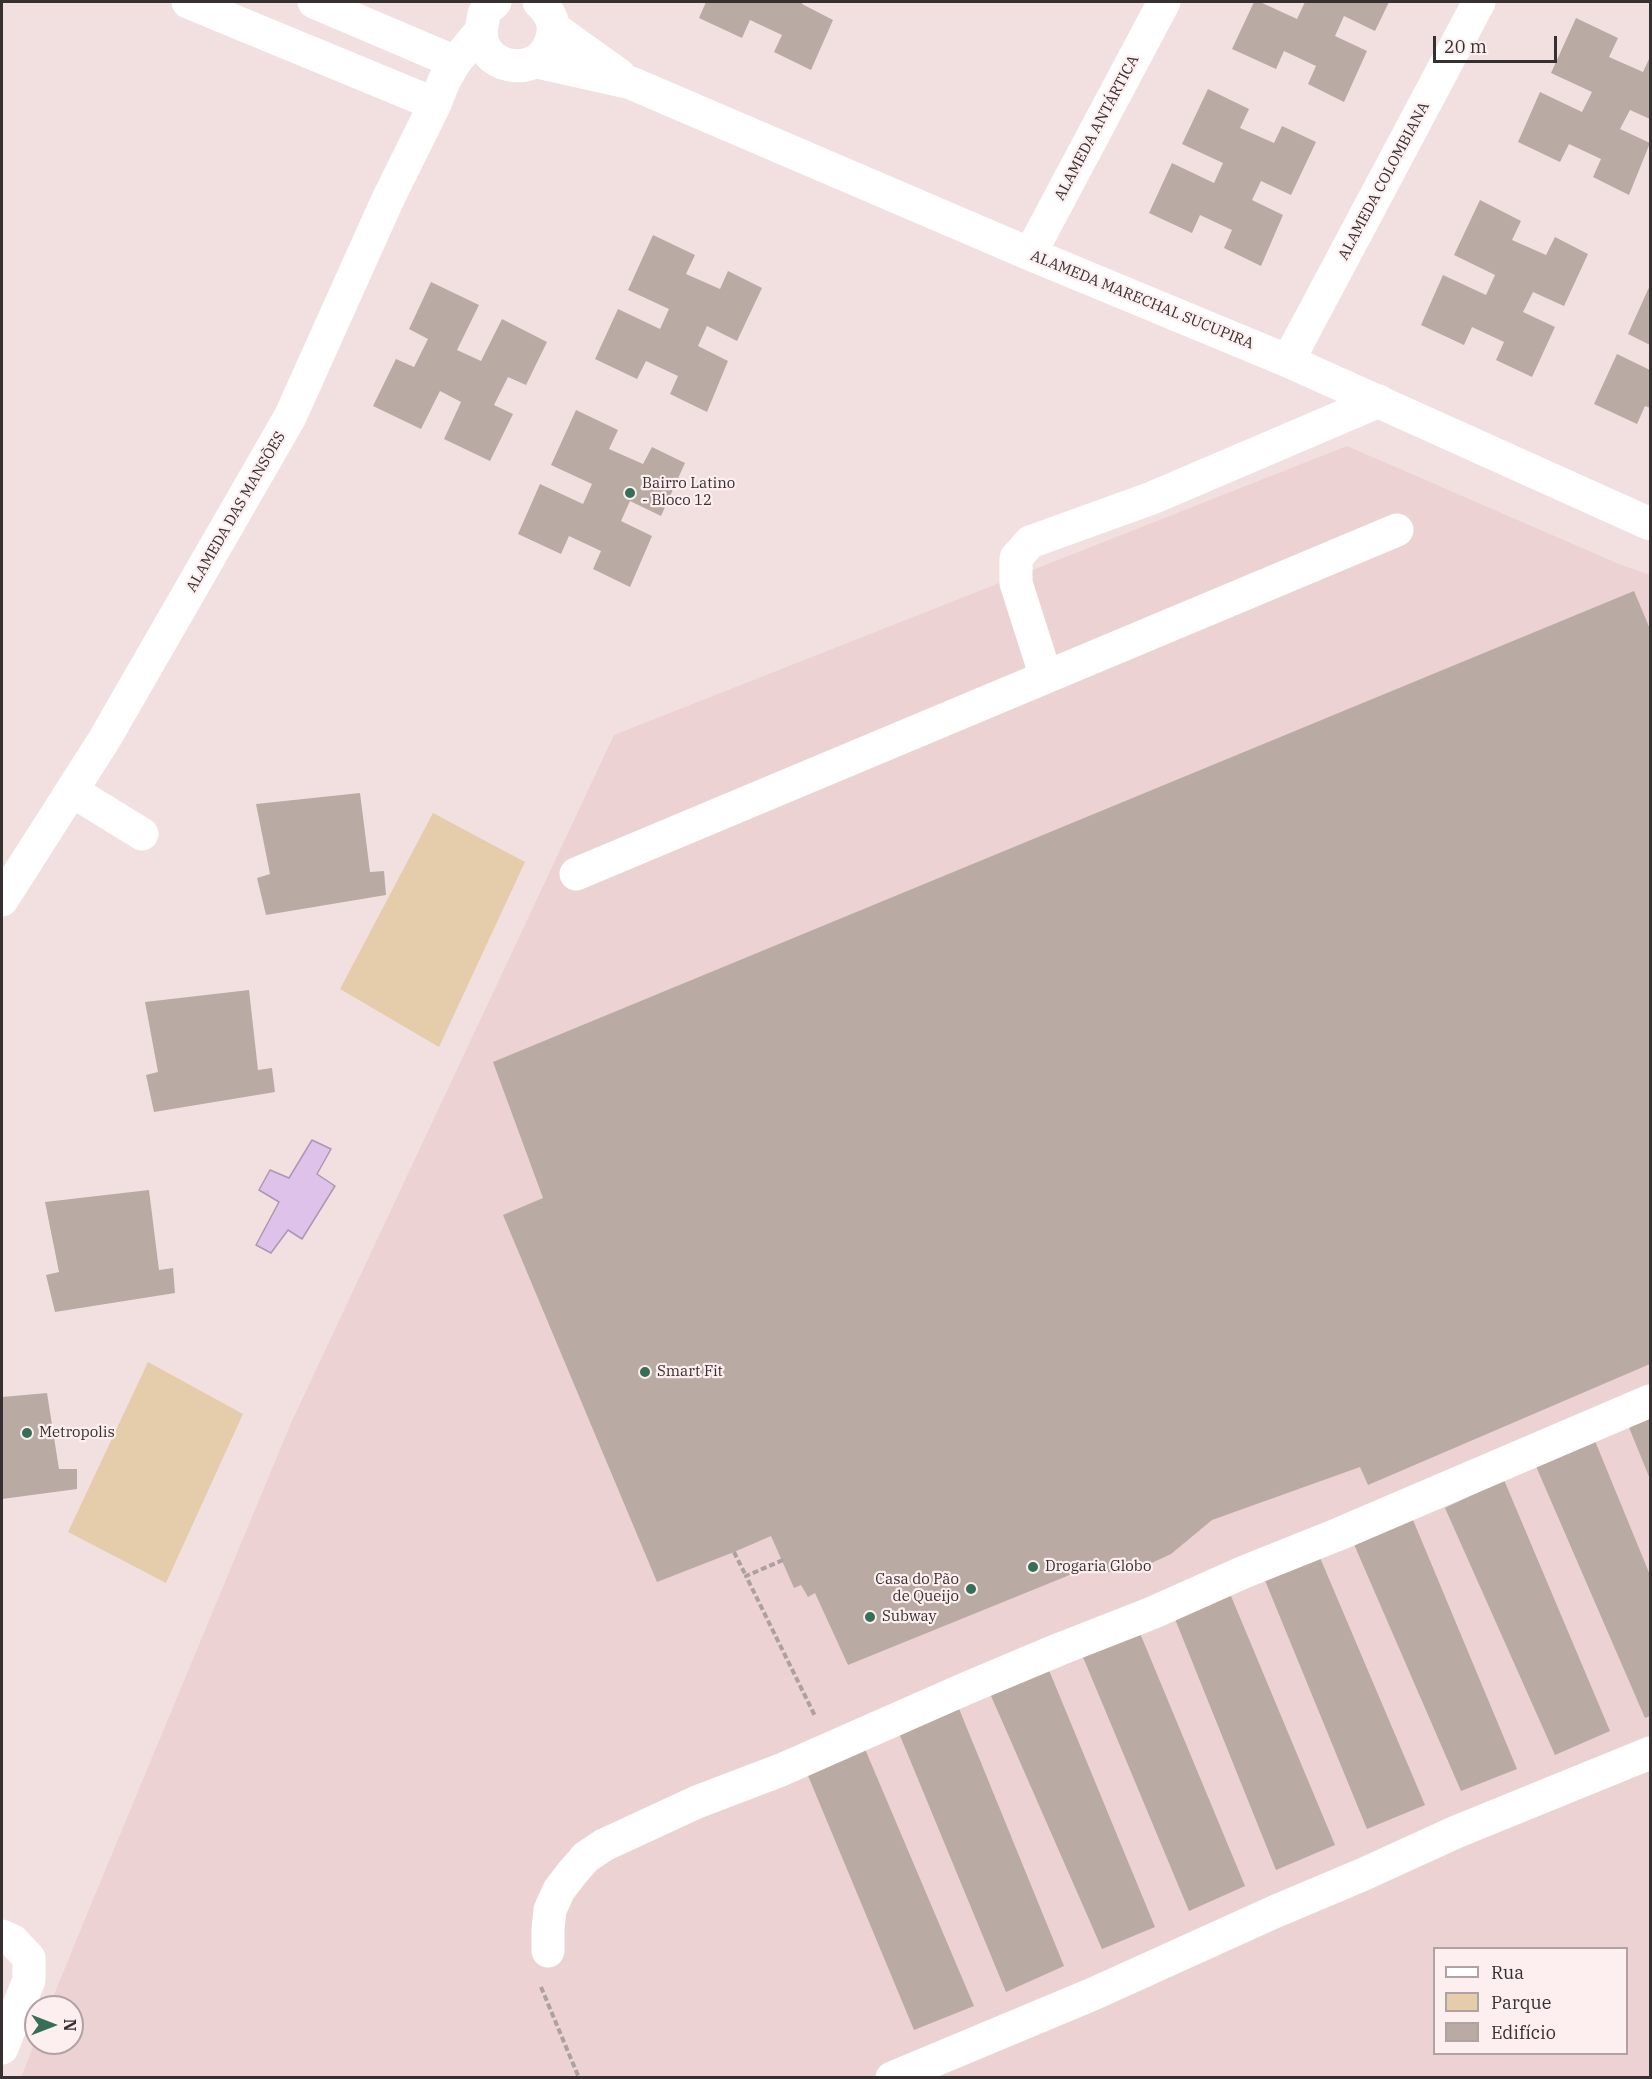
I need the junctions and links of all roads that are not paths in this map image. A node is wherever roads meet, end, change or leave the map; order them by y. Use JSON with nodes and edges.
{"nodes":[{"id":1,"x":188,"y":2,"type":"edge"},
{"id":2,"x":314,"y":2,"type":"edge"},
{"id":3,"x":495,"y":2,"type":"edge"},
{"id":4,"x":1164,"y":2,"type":"edge"},
{"id":5,"x":1479,"y":2,"type":"edge"},
{"id":6,"x":548,"y":10,"type":"edge"},
{"id":7,"x":481,"y":32,"type":"junction"},
{"id":8,"x":455,"y":62,"type":"junction"},
{"id":9,"x":537,"y":62,"type":"junction"},
{"id":10,"x":500,"y":63,"type":"junction"},
{"id":11,"x":631,"y":83,"type":"junction"},
{"id":12,"x":435,"y":104,"type":"junction"},
{"id":13,"x":1030,"y":254,"type":"junction"},
{"id":14,"x":1288,"y":361,"type":"junction"},
{"id":15,"x":1379,"y":401,"type":"junction"},
{"id":16,"x":1650,"y":524,"type":"edge"},
{"id":17,"x":1397,"y":530,"type":"dead end"},
{"id":18,"x":1046,"y":677,"type":"junction"},
{"id":19,"x":72,"y":791,"type":"junction"},
{"id":20,"x":142,"y":834,"type":"dead end"},
{"id":21,"x":576,"y":874,"type":"dead end"},
{"id":22,"x":2,"y":900,"type":"edge"},
{"id":23,"x":1650,"y":1401,"type":"edge"},
{"id":24,"x":1650,"y":1753,"type":"edge"},
{"id":25,"x":2,"y":1936,"type":"edge"},
{"id":26,"x":548,"y":1951,"type":"dead end"},
{"id":27,"x":2,"y":2048,"type":"edge"},
{"id":28,"x":892,"y":2078,"type":"edge"}],
"edges":[{"from":1,"to":12,"type":"street"},
{"from":2,"to":8,"type":"street"},
{"from":3,"to":7,"type":"street","name":"ALAMEDA DAS MANSÕES"},
{"from":4,"to":13,"type":"street","name":"ALAMEDA ANTÁRTICA"},
{"from":5,"to":14,"type":"street","name":"ALAMEDA COLOMBIANA"},
{"from":6,"to":9,"type":"street"},
{"from":6,"to":11,"type":"street","name":"ALAMEDA MARECHAL SUCUPIRA"},
{"from":7,"to":8,"type":"street","name":"ALAMEDA DAS MANSÕES"},
{"from":7,"to":10,"type":"street"},
{"from":8,"to":12,"type":"street","name":"ALAMEDA DAS MANSÕES"},
{"from":9,"to":10,"type":"street","name":"ALAMEDA MARECHAL SUCUPIRA"},
{"from":9,"to":11,"type":"street","name":"ALAMEDA MARECHAL SUCUPIRA"},
{"from":10,"to":12,"type":"street","name":"ALAMEDA DAS MANSÕES"},
{"from":11,"to":13,"type":"street","name":"ALAMEDA MARECHAL SUCUPIRA"},
{"from":12,"to":19,"type":"street","name":"ALAMEDA DAS MANSÕES"},
{"from":13,"to":14,"type":"street","name":"ALAMEDA MARECHAL SUCUPIRA"},
{"from":14,"to":15,"type":"street","name":"ALAMEDA MARECHAL SUCUPIRA"},
{"from":15,"to":16,"type":"street","name":"ALAMEDA MARECHAL SUCUPIRA"},
{"from":15,"to":18,"type":"street"},
{"from":17,"to":18,"type":"street"},
{"from":18,"to":21,"type":"street"},
{"from":19,"to":20,"type":"street"},
{"from":19,"to":22,"type":"street","name":"ALAMEDA DAS MANSÕES"},
{"from":23,"to":26,"type":"street"},
{"from":24,"to":28,"type":"street"},
{"from":25,"to":27,"type":"street"}]}
